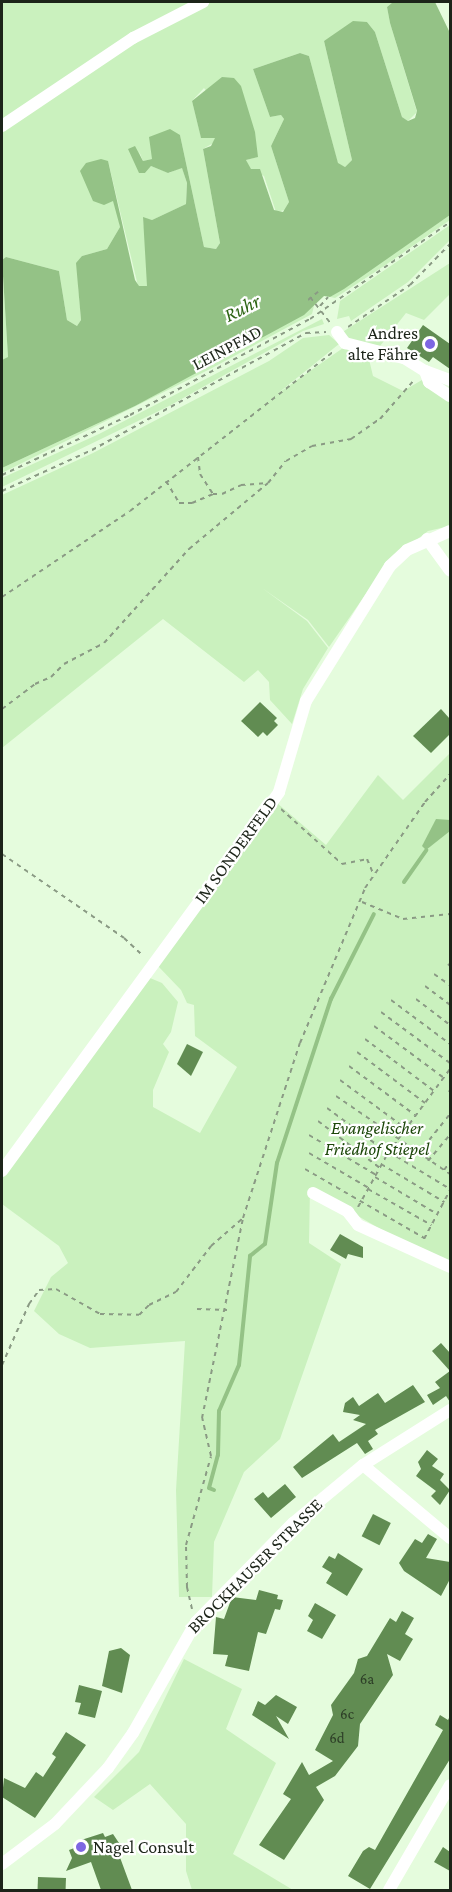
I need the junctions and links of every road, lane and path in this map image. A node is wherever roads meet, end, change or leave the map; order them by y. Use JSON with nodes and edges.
{"nodes":[{"id":1,"x":203,"y":2,"type":"edge"},
{"id":2,"x":2,"y":126,"type":"edge"},
{"id":3,"x":450,"y":222,"type":"edge"},
{"id":4,"x":450,"y":244,"type":"edge"},
{"id":5,"x":318,"y":291,"type":"dead end"},
{"id":6,"x":328,"y":297,"type":"dead end"},
{"id":7,"x":319,"y":307,"type":"junction"},
{"id":8,"x":324,"y":311,"type":"junction"},
{"id":9,"x":332,"y":332,"type":"junction"},
{"id":10,"x":345,"y":343,"type":"junction"},
{"id":11,"x":424,"y":371,"type":"junction"},
{"id":12,"x":450,"y":380,"type":"edge"},
{"id":13,"x":450,"y":396,"type":"edge"},
{"id":14,"x":198,"y":457,"type":"junction"},
{"id":15,"x":2,"y":475,"type":"edge"},
{"id":16,"x":166,"y":481,"type":"junction"},
{"id":17,"x":268,"y":483,"type":"junction"},
{"id":18,"x":2,"y":491,"type":"edge"},
{"id":19,"x":213,"y":494,"type":"junction"},
{"id":20,"x":450,"y":531,"type":"edge"},
{"id":21,"x":427,"y":539,"type":"junction"},
{"id":22,"x":450,"y":571,"type":"edge"},
{"id":23,"x":2,"y":597,"type":"edge"},
{"id":24,"x":2,"y":709,"type":"edge"},
{"id":25,"x":450,"y":774,"type":"edge"},
{"id":26,"x":272,"y":801,"type":"junction"},
{"id":27,"x":2,"y":854,"type":"edge"},
{"id":28,"x":373,"y":873,"type":"junction"},
{"id":29,"x":362,"y":902,"type":"junction"},
{"id":30,"x":450,"y":914,"type":"edge"},
{"id":31,"x":151,"y":967,"type":"junction"},
{"id":32,"x":435,"y":974,"type":"dead end"},
{"id":33,"x":425,"y":986,"type":"dead end"},
{"id":34,"x":450,"y":986,"type":"edge"},
{"id":35,"x":416,"y":999,"type":"dead end"},
{"id":36,"x":391,"y":1000,"type":"dead end"},
{"id":37,"x":450,"y":1005,"type":"edge"},
{"id":38,"x":381,"y":1012,"type":"dead end"},
{"id":39,"x":450,"y":1025,"type":"edge"},
{"id":40,"x":374,"y":1026,"type":"dead end"},
{"id":41,"x":365,"y":1039,"type":"dead end"},
{"id":42,"x":450,"y":1044,"type":"edge"},
{"id":43,"x":357,"y":1052,"type":"dead end"},
{"id":44,"x":450,"y":1063,"type":"edge"},
{"id":45,"x":349,"y":1066,"type":"dead end"},
{"id":46,"x":450,"y":1069,"type":"edge"},
{"id":47,"x":444,"y":1078,"type":"junction"},
{"id":48,"x":340,"y":1080,"type":"dead end"},
{"id":49,"x":434,"y":1091,"type":"junction"},
{"id":50,"x":336,"y":1096,"type":"dead end"},
{"id":51,"x":425,"y":1103,"type":"junction"},
{"id":52,"x":327,"y":1108,"type":"dead end"},
{"id":53,"x":450,"y":1114,"type":"edge"},
{"id":54,"x":415,"y":1115,"type":"junction"},
{"id":55,"x":318,"y":1121,"type":"dead end"},
{"id":56,"x":405,"y":1128,"type":"junction"},
{"id":57,"x":309,"y":1135,"type":"dead end"},
{"id":58,"x":450,"y":1135,"type":"edge"},
{"id":59,"x":397,"y":1141,"type":"junction"},
{"id":60,"x":309,"y":1153,"type":"dead end"},
{"id":61,"x":388,"y":1153,"type":"junction"},
{"id":62,"x":418,"y":1154,"type":"junction"},
{"id":63,"x":428,"y":1161,"type":"junction"},
{"id":64,"x":450,"y":1162,"type":"edge"},
{"id":65,"x":381,"y":1166,"type":"junction"},
{"id":66,"x":305,"y":1169,"type":"dead end"},
{"id":67,"x":444,"y":1170,"type":"junction"},
{"id":68,"x":2,"y":1171,"type":"edge"},
{"id":69,"x":450,"y":1174,"type":"edge"},
{"id":70,"x":375,"y":1176,"type":"junction"},
{"id":71,"x":368,"y":1188,"type":"junction"},
{"id":72,"x":450,"y":1190,"type":"edge"},
{"id":73,"x":313,"y":1193,"type":"dead end"},
{"id":74,"x":361,"y":1201,"type":"junction"},
{"id":75,"x":444,"y":1202,"type":"junction"},
{"id":76,"x":437,"y":1214,"type":"junction"},
{"id":77,"x":243,"y":1218,"type":"junction"},
{"id":78,"x":352,"y":1219,"type":"junction"},
{"id":79,"x":431,"y":1225,"type":"junction"},
{"id":80,"x":424,"y":1239,"type":"junction"},
{"id":81,"x":416,"y":1252,"type":"junction"},
{"id":82,"x":450,"y":1267,"type":"edge"},
{"id":83,"x":197,"y":1309,"type":"dead end"},
{"id":84,"x":226,"y":1310,"type":"junction"},
{"id":85,"x":2,"y":1365,"type":"edge"},
{"id":86,"x":450,"y":1410,"type":"edge"},
{"id":87,"x":363,"y":1465,"type":"junction"},
{"id":88,"x":450,"y":1538,"type":"edge"},
{"id":89,"x":196,"y":1622,"type":"junction"},
{"id":90,"x":450,"y":1785,"type":"edge"},
{"id":91,"x":2,"y":1864,"type":"edge"},
{"id":92,"x":389,"y":1890,"type":"edge"}],
"edges":[{"from":1,"to":2,"type":"street"},
{"from":3,"to":8,"type":"path","name":"LEINPFAD"},
{"from":4,"to":9,"type":"path"},
{"from":5,"to":7,"type":"path"},
{"from":6,"to":7,"type":"path"},
{"from":7,"to":8,"type":"path"},
{"from":8,"to":15,"type":"path","name":"LEINPFAD"},
{"from":9,"to":10,"type":"street"},
{"from":9,"to":18,"type":"path"},
{"from":10,"to":11,"type":"street"},
{"from":10,"to":14,"type":"path"},
{"from":11,"to":12,"type":"street"},
{"from":11,"to":13,"type":"street"},
{"from":11,"to":17,"type":"path"},
{"from":14,"to":16,"type":"path"},
{"from":14,"to":19,"type":"path"},
{"from":16,"to":19,"type":"path"},
{"from":16,"to":23,"type":"path"},
{"from":17,"to":19,"type":"path"},
{"from":17,"to":24,"type":"path"},
{"from":20,"to":21,"type":"street","name":"IM SONDERFELD"},
{"from":21,"to":22,"type":"street"},
{"from":21,"to":26,"type":"street","name":"IM SONDERFELD"},
{"from":25,"to":28,"type":"path"},
{"from":26,"to":28,"type":"path"},
{"from":26,"to":31,"type":"street","name":"IM SONDERFELD"},
{"from":27,"to":31,"type":"path"},
{"from":28,"to":29,"type":"path"},
{"from":29,"to":30,"type":"path"},
{"from":29,"to":77,"type":"path"},
{"from":31,"to":68,"type":"street","name":"IM SONDERFELD"},
{"from":32,"to":34,"type":"path"},
{"from":33,"to":37,"type":"path"},
{"from":35,"to":39,"type":"path"},
{"from":36,"to":42,"type":"path"},
{"from":38,"to":44,"type":"path"},
{"from":40,"to":47,"type":"path"},
{"from":41,"to":49,"type":"path"},
{"from":43,"to":51,"type":"path"},
{"from":45,"to":54,"type":"path"},
{"from":46,"to":47,"type":"path"},
{"from":47,"to":49,"type":"path"},
{"from":48,"to":56,"type":"path"},
{"from":49,"to":51,"type":"path"},
{"from":50,"to":59,"type":"path"},
{"from":51,"to":54,"type":"path"},
{"from":52,"to":61,"type":"path"},
{"from":53,"to":62,"type":"path"},
{"from":54,"to":56,"type":"path"},
{"from":55,"to":65,"type":"path"},
{"from":56,"to":59,"type":"path"},
{"from":57,"to":70,"type":"path"},
{"from":58,"to":63,"type":"path"},
{"from":59,"to":61,"type":"path"},
{"from":59,"to":62,"type":"path"},
{"from":60,"to":71,"type":"path"},
{"from":61,"to":65,"type":"path"},
{"from":61,"to":72,"type":"path"},
{"from":62,"to":63,"type":"path"},
{"from":63,"to":67,"type":"path"},
{"from":64,"to":67,"type":"path"},
{"from":65,"to":70,"type":"path"},
{"from":65,"to":75,"type":"path"},
{"from":66,"to":74,"type":"path"},
{"from":67,"to":69,"type":"path"},
{"from":70,"to":71,"type":"path"},
{"from":70,"to":76,"type":"path"},
{"from":71,"to":74,"type":"path"},
{"from":71,"to":79,"type":"path"},
{"from":72,"to":75,"type":"path"},
{"from":73,"to":78,"type":"street"},
{"from":74,"to":78,"type":"path"},
{"from":74,"to":80,"type":"path"},
{"from":75,"to":76,"type":"path"},
{"from":76,"to":79,"type":"path"},
{"from":77,"to":84,"type":"path"},
{"from":77,"to":85,"type":"path"},
{"from":78,"to":81,"type":"street"},
{"from":79,"to":80,"type":"path"},
{"from":80,"to":81,"type":"path"},
{"from":81,"to":82,"type":"street"},
{"from":83,"to":84,"type":"path"},
{"from":84,"to":89,"type":"path"},
{"from":86,"to":87,"type":"street","name":"BROCKHAUSER STRASSE"},
{"from":87,"to":88,"type":"street"},
{"from":87,"to":89,"type":"street","name":"BROCKHAUSER STRASSE"},
{"from":89,"to":91,"type":"street","name":"BROCKHAUSER STRASSE"},
{"from":90,"to":92,"type":"street"}]}
